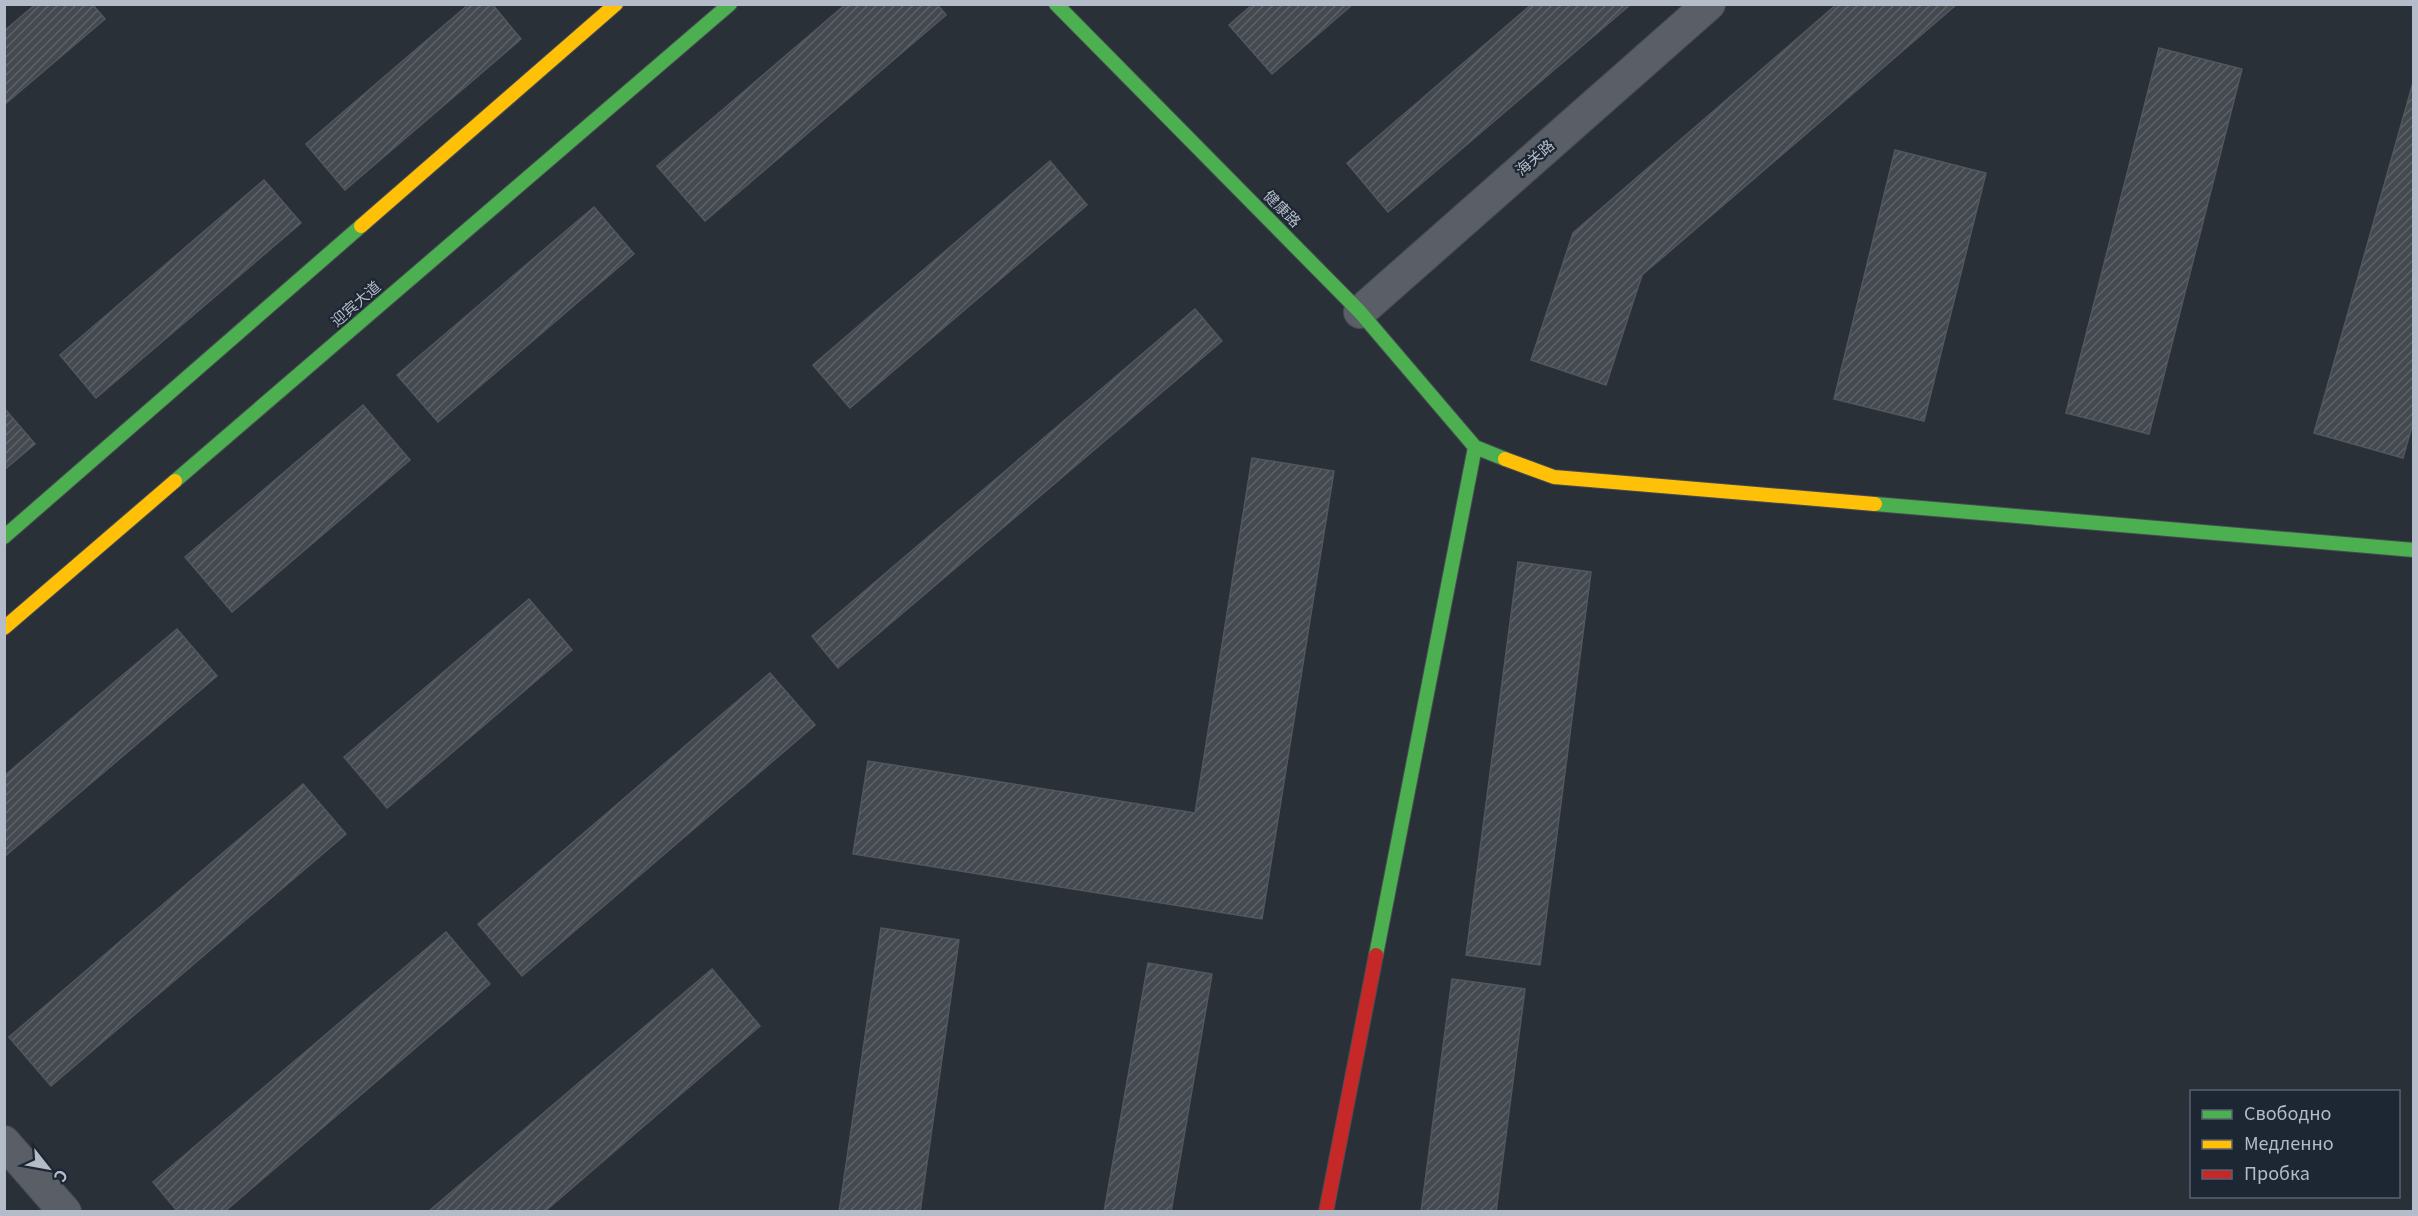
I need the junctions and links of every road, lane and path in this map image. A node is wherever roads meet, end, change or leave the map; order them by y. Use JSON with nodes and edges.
{"nodes":[{"id":1,"x":616,"y":4,"type":"edge"},
{"id":2,"x":730,"y":4,"type":"edge"},
{"id":3,"x":1056,"y":4,"type":"edge"},
{"id":4,"x":1709,"y":4,"type":"edge"},
{"id":5,"x":1360,"y":312,"type":"junction"},
{"id":6,"x":1474,"y":447,"type":"junction"},
{"id":7,"x":4,"y":537,"type":"edge"},
{"id":8,"x":2414,"y":550,"type":"edge"},
{"id":9,"x":4,"y":628,"type":"edge"},
{"id":10,"x":4,"y":1142,"type":"edge"},
{"id":11,"x":64,"y":1212,"type":"edge"},
{"id":12,"x":1326,"y":1212,"type":"edge"}],
"edges":[{"from":1,"to":7,"type":"main road"},
{"from":2,"to":9,"type":"main road","name":"迎宾大道"},
{"from":3,"to":5,"type":"main road","name":"健康路"},
{"from":4,"to":5,"type":"street","name":"海关路"},
{"from":5,"to":6,"type":"main road","name":"健康路"},
{"from":6,"to":8,"type":"main road"},
{"from":6,"to":12,"type":"main road"},
{"from":10,"to":11,"type":"street"}]}
